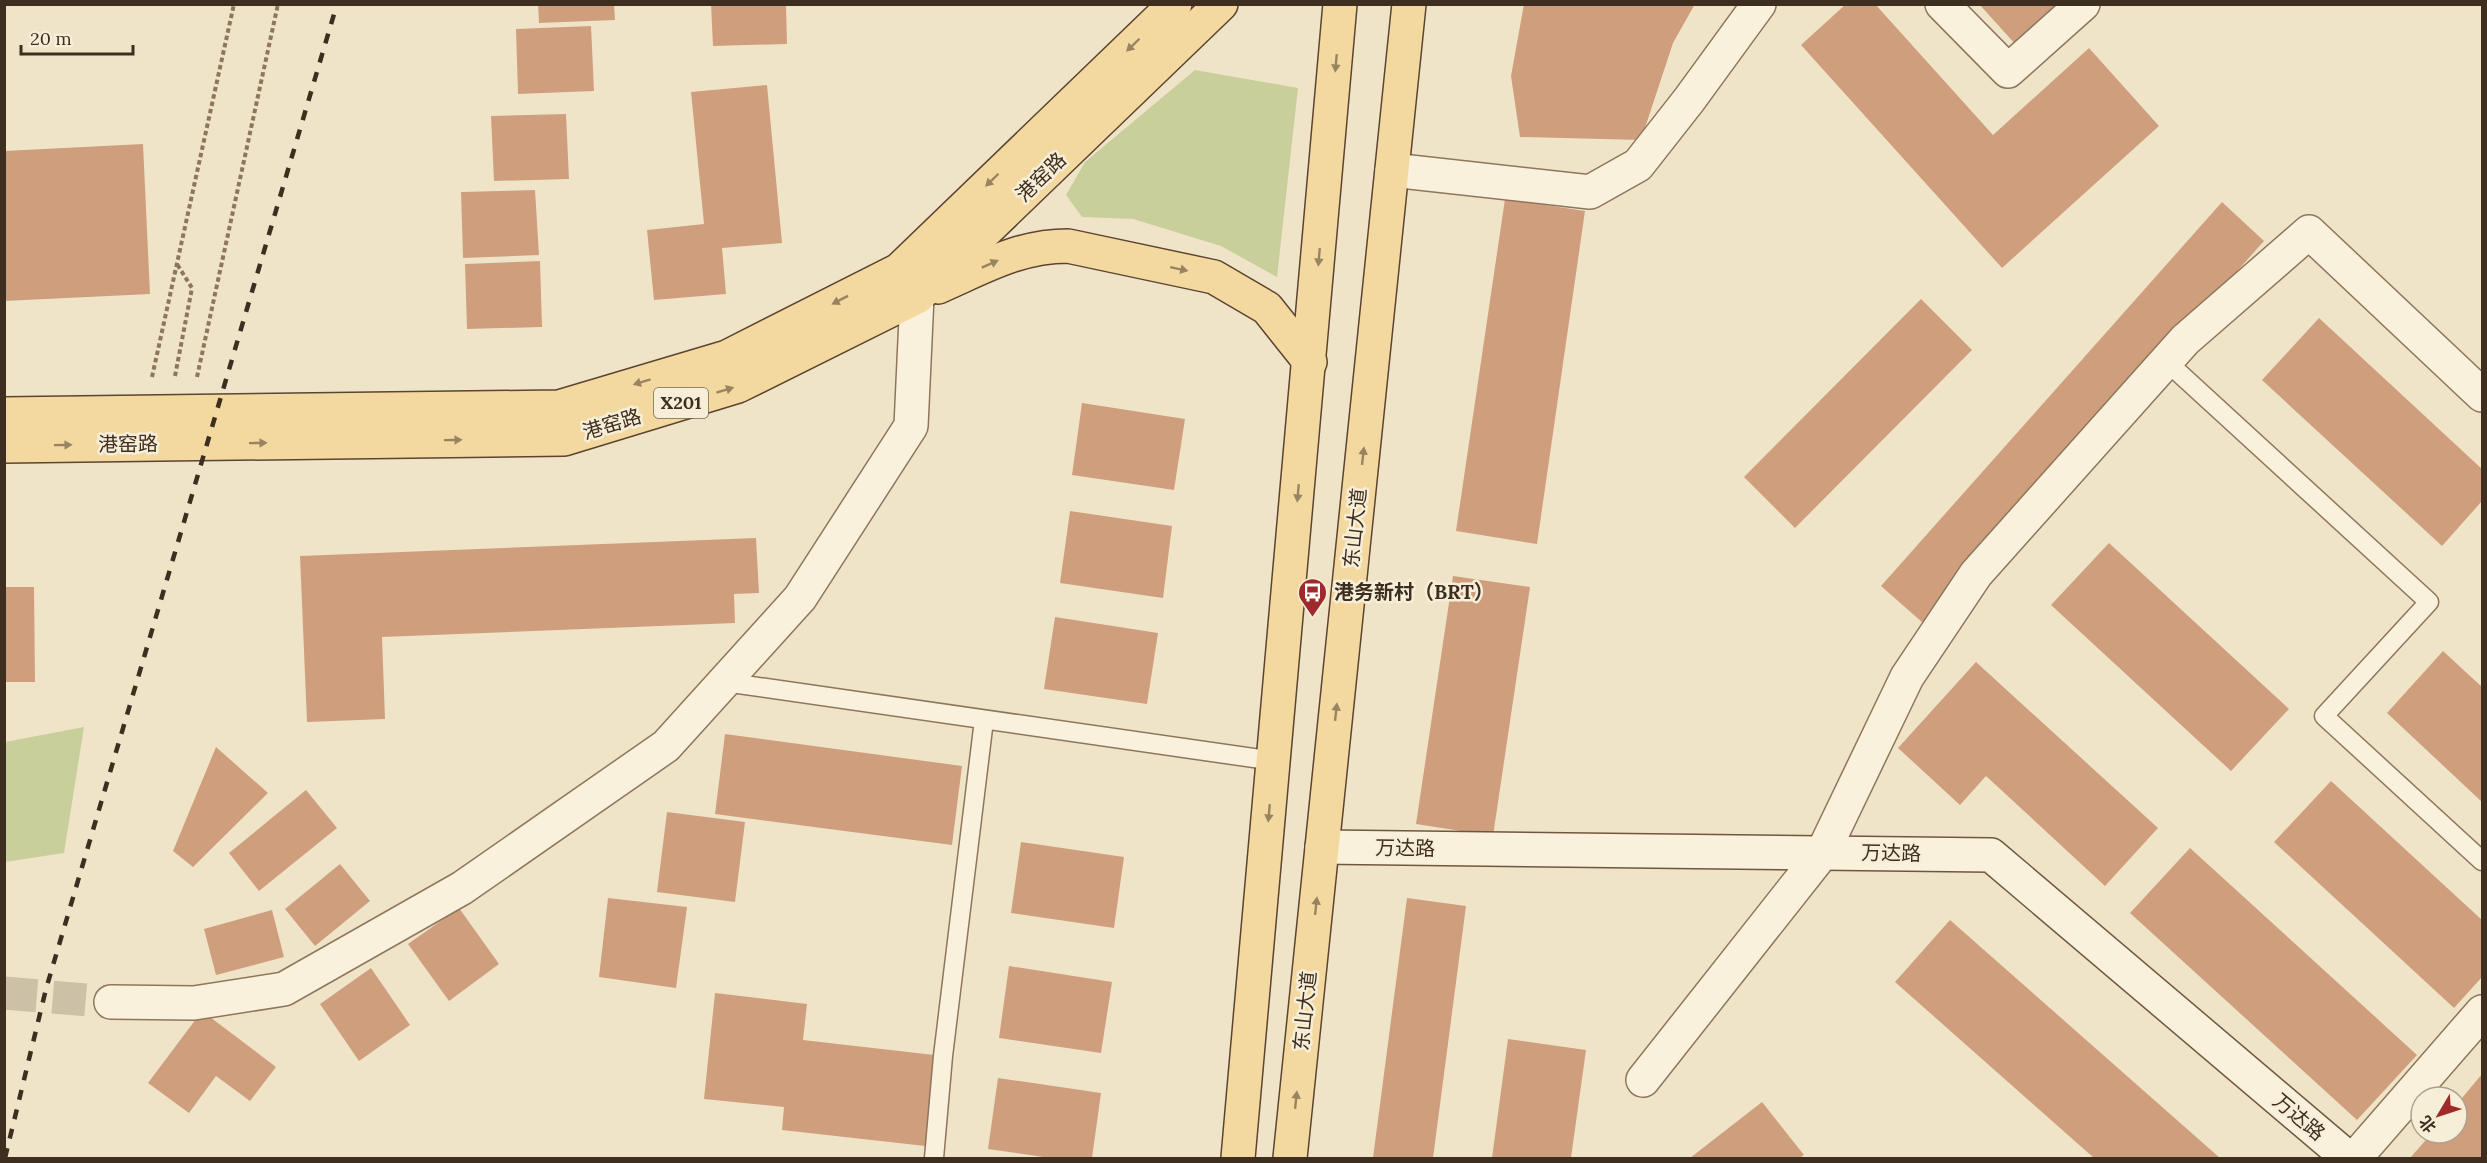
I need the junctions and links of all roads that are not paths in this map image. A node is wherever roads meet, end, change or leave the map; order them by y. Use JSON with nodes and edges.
{"nodes":[{"id":1,"x":1175,"y":4,"type":"edge"},
{"id":2,"x":1221,"y":4,"type":"edge"},
{"id":3,"x":1340,"y":4,"type":"edge"},
{"id":4,"x":1409,"y":4,"type":"edge"},
{"id":5,"x":1759,"y":4,"type":"edge"},
{"id":6,"x":1942,"y":4,"type":"edge"},
{"id":7,"x":2083,"y":4,"type":"edge"},
{"id":8,"x":1392,"y":170,"type":"junction"},
{"id":9,"x":917,"y":297,"type":"junction"},
{"id":10,"x":2166,"y":361,"type":"junction"},
{"id":11,"x":1310,"y":362,"type":"junction"},
{"id":12,"x":2482,"y":395,"type":"edge"},
{"id":13,"x":4,"y":414,"type":"edge"},
{"id":14,"x":4,"y":446,"type":"edge"},
{"id":15,"x":724,"y":682,"type":"junction"},
{"id":16,"x":984,"y":720,"type":"junction"},
{"id":17,"x":1274,"y":761,"type":"junction"},
{"id":18,"x":1322,"y":847,"type":"junction"},
{"id":19,"x":1823,"y":852,"type":"junction"},
{"id":20,"x":2482,"y":861,"type":"edge"},
{"id":21,"x":111,"y":1002,"type":"tunnel mouth"},
{"id":22,"x":2482,"y":1012,"type":"edge"},
{"id":23,"x":1643,"y":1080,"type":"dead end"},
{"id":24,"x":934,"y":1158,"type":"edge"},
{"id":25,"x":1238,"y":1158,"type":"edge"},
{"id":26,"x":1290,"y":1158,"type":"edge"},
{"id":27,"x":2348,"y":1158,"type":"edge"},
{"id":28,"x":2355,"y":1158,"type":"edge"}],
"edges":[{"from":1,"to":13,"type":"main road","name":"港窑路","number":"X201","one_way":true},
{"from":2,"to":9,"type":"main road","name":"港窑路","number":"X201"},
{"from":3,"to":11,"type":"main road","one_way":true},
{"from":4,"to":8,"type":"main road","name":"东山大道"},
{"from":5,"to":8,"type":"street"},
{"from":6,"to":7,"type":"street"},
{"from":18,"to":8,"type":"main road","name":"东山大道","one_way":true},
{"from":9,"to":11,"type":"main road","one_way":true},
{"from":14,"to":9,"type":"main road","name":"港窑路","number":"X201","one_way":true},
{"from":9,"to":15,"type":"street"},
{"from":10,"to":12,"type":"street"},
{"from":10,"to":19,"type":"street"},
{"from":10,"to":20,"type":"lane"},
{"from":11,"to":17,"type":"main road","one_way":true},
{"from":15,"to":16,"type":"lane"},
{"from":15,"to":21,"type":"street"},
{"from":16,"to":17,"type":"lane"},
{"from":16,"to":24,"type":"lane"},
{"from":17,"to":25,"type":"main road","one_way":true},
{"from":18,"to":19,"type":"street","name":"万达路"},
{"from":26,"to":18,"type":"main road","name":"东山大道","one_way":true},
{"from":19,"to":23,"type":"street"},
{"from":19,"to":27,"type":"street","name":"万达路"},
{"from":22,"to":28,"type":"street"}]}
